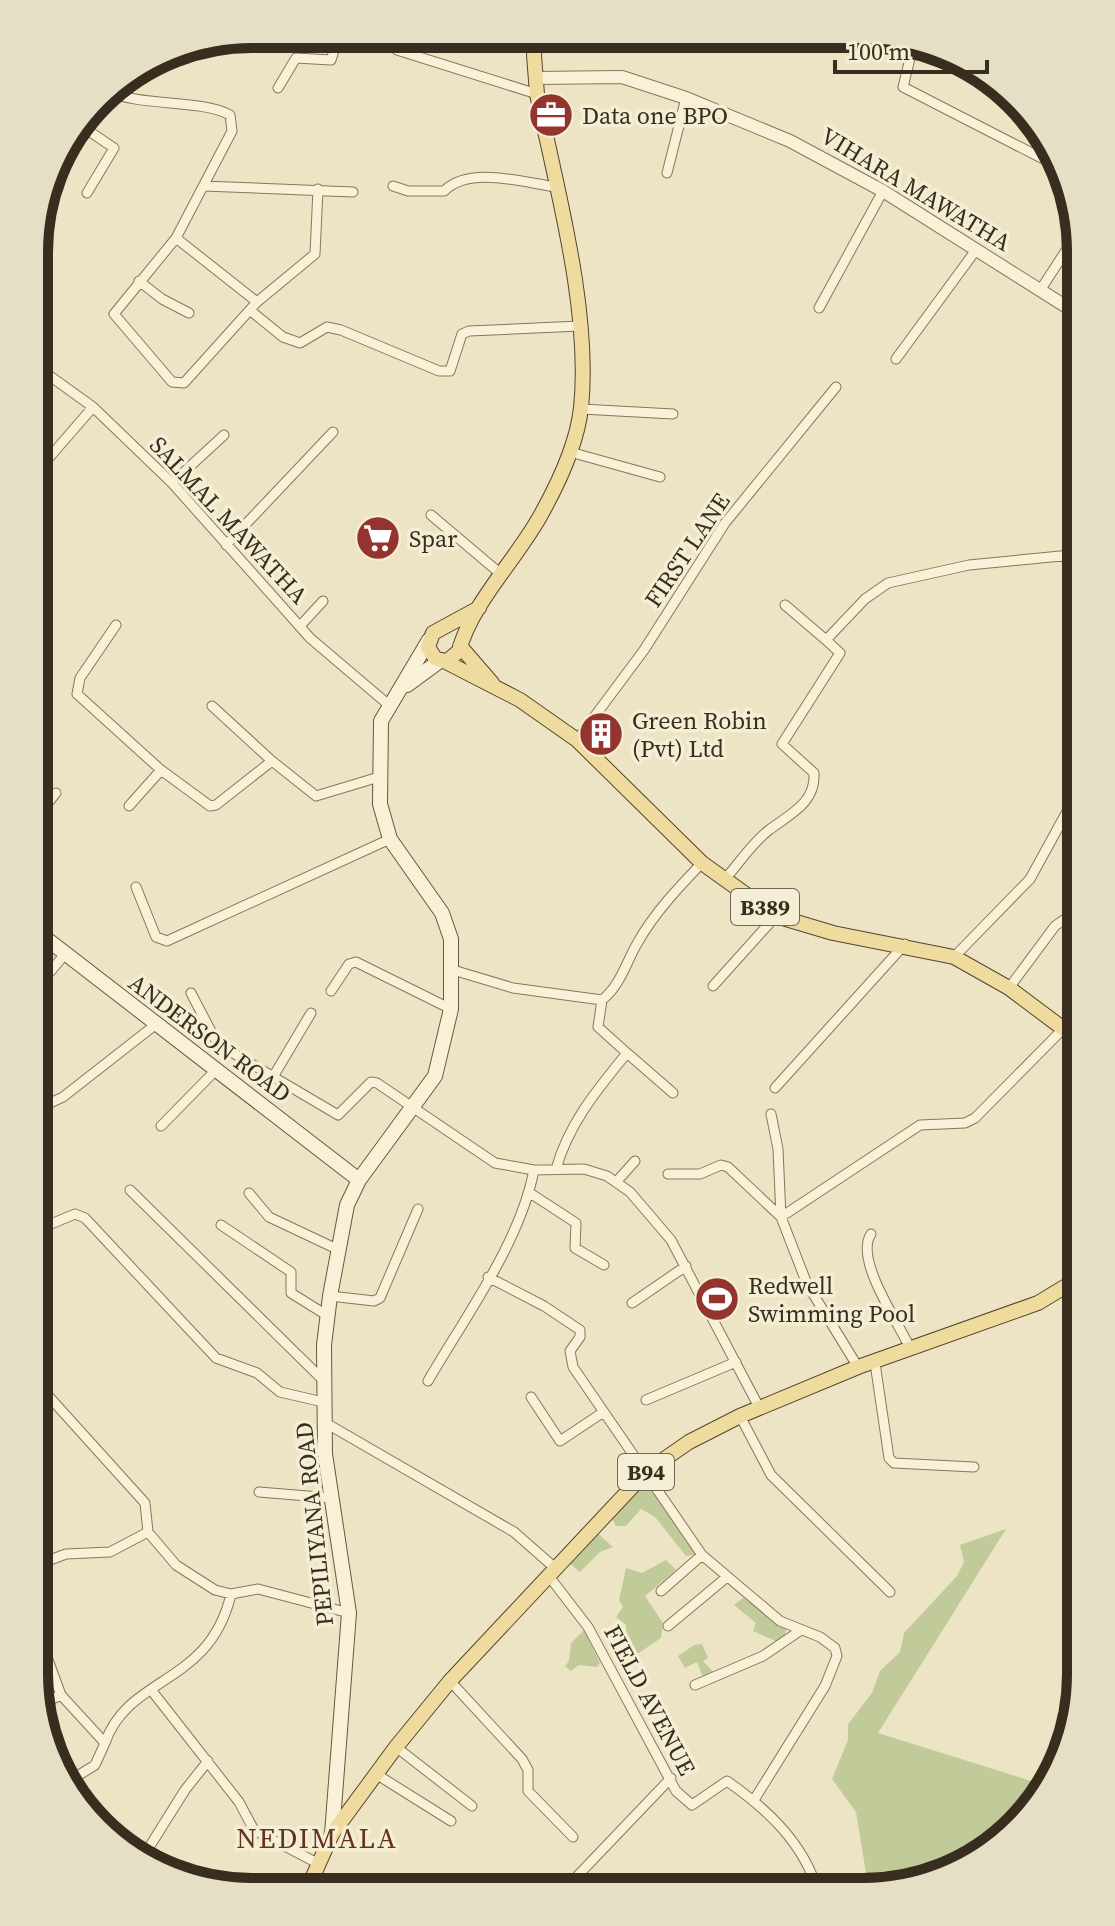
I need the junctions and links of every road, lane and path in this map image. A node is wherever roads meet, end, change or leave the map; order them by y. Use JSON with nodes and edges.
{"nodes":[{"id":1,"x":335,"y":48,"type":"edge"},
{"id":2,"x":395,"y":48,"type":"edge"},
{"id":3,"x":536,"y":48,"type":"edge"},
{"id":4,"x":911,"y":54,"type":"edge"},
{"id":5,"x":535,"y":78,"type":"junction"},
{"id":6,"x":278,"y":88,"type":"dead end"},
{"id":7,"x":537,"y":94,"type":"junction"},
{"id":8,"x":122,"y":95,"type":"edge"},
{"id":9,"x":686,"y":98,"type":"junction"},
{"id":10,"x":88,"y":131,"type":"edge"},
{"id":11,"x":1045,"y":160,"type":"edge"},
{"id":12,"x":667,"y":173,"type":"dead end"},
{"id":13,"x":203,"y":186,"type":"junction"},
{"id":14,"x":393,"y":186,"type":"dead end"},
{"id":15,"x":557,"y":187,"type":"junction"},
{"id":16,"x":318,"y":189,"type":"junction"},
{"id":17,"x":883,"y":191,"type":"junction"},
{"id":18,"x":353,"y":192,"type":"dead end"},
{"id":19,"x":87,"y":193,"type":"dead end"},
{"id":20,"x":176,"y":238,"type":"junction"},
{"id":21,"x":1067,"y":249,"type":"edge"},
{"id":22,"x":976,"y":250,"type":"junction"},
{"id":23,"x":139,"y":281,"type":"junction"},
{"id":24,"x":1041,"y":289,"type":"junction"},
{"id":25,"x":254,"y":307,"type":"junction"},
{"id":26,"x":1067,"y":307,"type":"edge"},
{"id":27,"x":819,"y":308,"type":"dead end"},
{"id":28,"x":189,"y":313,"type":"dead end"},
{"id":29,"x":580,"y":326,"type":"junction"},
{"id":30,"x":896,"y":359,"type":"dead end"},
{"id":31,"x":48,"y":375,"type":"edge"},
{"id":32,"x":836,"y":387,"type":"dead end"},
{"id":33,"x":93,"y":407,"type":"junction"},
{"id":34,"x":581,"y":409,"type":"junction"},
{"id":35,"x":673,"y":414,"type":"dead end"},
{"id":36,"x":333,"y":432,"type":"dead end"},
{"id":37,"x":224,"y":435,"type":"dead end"},
{"id":38,"x":570,"y":452,"type":"junction"},
{"id":39,"x":48,"y":459,"type":"edge"},
{"id":40,"x":660,"y":477,"type":"dead end"},
{"id":41,"x":172,"y":483,"type":"junction"},
{"id":42,"x":431,"y":515,"type":"dead end"},
{"id":43,"x":226,"y":545,"type":"junction"},
{"id":44,"x":1067,"y":555,"type":"edge"},
{"id":45,"x":502,"y":575,"type":"junction"},
{"id":46,"x":323,"y":601,"type":"dead end"},
{"id":47,"x":785,"y":605,"type":"dead end"},
{"id":48,"x":479,"y":608,"type":"junction"},
{"id":49,"x":116,"y":625,"type":"dead end"},
{"id":50,"x":300,"y":626,"type":"junction"},
{"id":51,"x":439,"y":629,"type":"junction"},
{"id":52,"x":429,"y":640,"type":"junction"},
{"id":53,"x":826,"y":640,"type":"junction"},
{"id":54,"x":460,"y":643,"type":"junction"},
{"id":55,"x":444,"y":661,"type":"junction"},
{"id":56,"x":494,"y":687,"type":"junction"},
{"id":57,"x":400,"y":690,"type":"junction"},
{"id":58,"x":212,"y":706,"type":"dead end"},
{"id":59,"x":390,"y":706,"type":"junction"},
{"id":60,"x":577,"y":740,"type":"junction"},
{"id":61,"x":272,"y":761,"type":"junction"},
{"id":62,"x":161,"y":770,"type":"junction"},
{"id":63,"x":379,"y":777,"type":"junction"},
{"id":64,"x":56,"y":793,"type":"dead end"},
{"id":65,"x":48,"y":803,"type":"edge"},
{"id":66,"x":129,"y":806,"type":"dead end"},
{"id":67,"x":1067,"y":812,"type":"edge"},
{"id":68,"x":390,"y":839,"type":"junction"},
{"id":69,"x":702,"y":863,"type":"junction"},
{"id":70,"x":726,"y":878,"type":"junction"},
{"id":71,"x":136,"y":887,"type":"dead end"},
{"id":72,"x":776,"y":916,"type":"junction"},
{"id":73,"x":1067,"y":918,"type":"edge"},
{"id":74,"x":48,"y":940,"type":"edge"},
{"id":75,"x":905,"y":944,"type":"junction"},
{"id":76,"x":65,"y":954,"type":"junction"},
{"id":77,"x":954,"y":957,"type":"junction"},
{"id":78,"x":453,"y":970,"type":"junction"},
{"id":79,"x":48,"y":974,"type":"edge"},
{"id":80,"x":713,"y":986,"type":"dead end"},
{"id":81,"x":1009,"y":988,"type":"junction"},
{"id":82,"x":331,"y":991,"type":"dead end"},
{"id":83,"x":191,"y":993,"type":"dead end"},
{"id":84,"x":602,"y":1000,"type":"junction"},
{"id":85,"x":451,"y":1009,"type":"junction"},
{"id":86,"x":311,"y":1013,"type":"dead end"},
{"id":87,"x":155,"y":1025,"type":"junction"},
{"id":88,"x":1065,"y":1027,"type":"joint"},
{"id":89,"x":627,"y":1053,"type":"junction"},
{"id":90,"x":215,"y":1071,"type":"junction"},
{"id":91,"x":273,"y":1077,"type":"junction"},
{"id":92,"x":775,"y":1088,"type":"dead end"},
{"id":93,"x":673,"y":1093,"type":"dead end"},
{"id":94,"x":48,"y":1104,"type":"edge"},
{"id":95,"x":414,"y":1109,"type":"junction"},
{"id":96,"x":771,"y":1114,"type":"dead end"},
{"id":97,"x":161,"y":1126,"type":"dead end"},
{"id":98,"x":635,"y":1161,"type":"dead end"},
{"id":99,"x":556,"y":1169,"type":"junction"},
{"id":100,"x":534,"y":1170,"type":"junction"},
{"id":101,"x":668,"y":1174,"type":"dead end"},
{"id":102,"x":359,"y":1180,"type":"junction"},
{"id":103,"x":617,"y":1181,"type":"junction"},
{"id":104,"x":130,"y":1190,"type":"dead end"},
{"id":105,"x":249,"y":1193,"type":"dead end"},
{"id":106,"x":530,"y":1193,"type":"junction"},
{"id":107,"x":418,"y":1209,"type":"dead end"},
{"id":108,"x":781,"y":1217,"type":"junction"},
{"id":109,"x":48,"y":1223,"type":"edge"},
{"id":110,"x":221,"y":1225,"type":"dead end"},
{"id":111,"x":871,"y":1234,"type":"dead end"},
{"id":112,"x":339,"y":1250,"type":"junction"},
{"id":113,"x":604,"y":1265,"type":"dead end"},
{"id":114,"x":686,"y":1266,"type":"junction"},
{"id":115,"x":488,"y":1277,"type":"junction"},
{"id":116,"x":1067,"y":1285,"type":"edge"},
{"id":117,"x":330,"y":1296,"type":"junction"},
{"id":118,"x":632,"y":1303,"type":"dead end"},
{"id":119,"x":328,"y":1316,"type":"junction"},
{"id":120,"x":910,"y":1348,"type":"junction"},
{"id":121,"x":736,"y":1362,"type":"junction"},
{"id":122,"x":875,"y":1363,"type":"junction"},
{"id":123,"x":858,"y":1367,"type":"junction"},
{"id":124,"x":323,"y":1380,"type":"junction"},
{"id":125,"x":428,"y":1381,"type":"dead end"},
{"id":126,"x":48,"y":1396,"type":"edge"},
{"id":127,"x":531,"y":1397,"type":"dead end"},
{"id":128,"x":646,"y":1400,"type":"dead end"},
{"id":129,"x":323,"y":1402,"type":"junction"},
{"id":130,"x":760,"y":1409,"type":"junction"},
{"id":131,"x":602,"y":1413,"type":"junction"},
{"id":132,"x":740,"y":1416,"type":"junction"},
{"id":133,"x":324,"y":1422,"type":"junction"},
{"id":134,"x":974,"y":1467,"type":"dead end"},
{"id":135,"x":647,"y":1471,"type":"junction"},
{"id":136,"x":259,"y":1492,"type":"dead end"},
{"id":137,"x":332,"y":1498,"type":"junction"},
{"id":138,"x":148,"y":1532,"type":"junction"},
{"id":139,"x":702,"y":1555,"type":"junction"},
{"id":140,"x":48,"y":1561,"type":"edge"},
{"id":141,"x":552,"y":1572,"type":"junction"},
{"id":142,"x":727,"y":1577,"type":"junction"},
{"id":143,"x":661,"y":1591,"type":"dead end"},
{"id":144,"x":890,"y":1592,"type":"dead end"},
{"id":145,"x":231,"y":1594,"type":"junction"},
{"id":146,"x":349,"y":1613,"type":"junction"},
{"id":147,"x":668,"y":1626,"type":"dead end"},
{"id":148,"x":801,"y":1630,"type":"junction"},
{"id":149,"x":48,"y":1660,"type":"edge"},
{"id":150,"x":450,"y":1681,"type":"junction"},
{"id":151,"x":695,"y":1685,"type":"dead end"},
{"id":152,"x":152,"y":1691,"type":"junction"},
{"id":153,"x":61,"y":1695,"type":"junction"},
{"id":154,"x":50,"y":1700,"type":"edge"},
{"id":155,"x":105,"y":1743,"type":"junction"},
{"id":156,"x":396,"y":1747,"type":"junction"},
{"id":157,"x":208,"y":1761,"type":"junction"},
{"id":158,"x":376,"y":1774,"type":"junction"},
{"id":159,"x":76,"y":1777,"type":"edge"},
{"id":160,"x":671,"y":1778,"type":"junction"},
{"id":161,"x":754,"y":1800,"type":"junction"},
{"id":162,"x":472,"y":1806,"type":"dead end"},
{"id":163,"x":451,"y":1821,"type":"dead end"},
{"id":164,"x":332,"y":1834,"type":"junction"},
{"id":165,"x":573,"y":1837,"type":"dead end"},
{"id":166,"x":148,"y":1849,"type":"edge"},
{"id":167,"x":319,"y":1864,"type":"junction"},
{"id":168,"x":313,"y":1878,"type":"edge"},
{"id":169,"x":575,"y":1878,"type":"edge"},
{"id":170,"x":811,"y":1878,"type":"edge"}],
"edges":[{"from":1,"to":6,"type":"street"},
{"from":2,"to":7,"type":"street"},
{"from":3,"to":5,"type":"main road"},
{"from":4,"to":11,"type":"street"},
{"from":5,"to":7,"type":"main road"},
{"from":5,"to":9,"type":"street","name":"VIHARA MAWATHA"},
{"from":7,"to":15,"type":"main road"},
{"from":8,"to":13,"type":"street"},
{"from":9,"to":12,"type":"street"},
{"from":9,"to":17,"type":"street","name":"VIHARA MAWATHA"},
{"from":10,"to":19,"type":"street"},
{"from":13,"to":16,"type":"street"},
{"from":13,"to":20,"type":"street"},
{"from":14,"to":15,"type":"street"},
{"from":15,"to":29,"type":"main road"},
{"from":16,"to":18,"type":"street"},
{"from":16,"to":25,"type":"street"},
{"from":17,"to":22,"type":"street","name":"VIHARA MAWATHA"},
{"from":17,"to":27,"type":"street"},
{"from":20,"to":23,"type":"street"},
{"from":20,"to":25,"type":"street"},
{"from":21,"to":24,"type":"street"},
{"from":22,"to":24,"type":"street","name":"VIHARA MAWATHA"},
{"from":22,"to":30,"type":"street"},
{"from":23,"to":25,"type":"street"},
{"from":23,"to":28,"type":"street"},
{"from":24,"to":26,"type":"street","name":"VIHARA MAWATHA"},
{"from":25,"to":29,"type":"street"},
{"from":29,"to":34,"type":"main road"},
{"from":31,"to":33,"type":"street","name":"SALMAL MAWATHA"},
{"from":32,"to":60,"type":"street","name":"FIRST LANE"},
{"from":33,"to":39,"type":"street"},
{"from":33,"to":41,"type":"street","name":"SALMAL MAWATHA"},
{"from":34,"to":35,"type":"street"},
{"from":34,"to":38,"type":"main road"},
{"from":36,"to":43,"type":"street"},
{"from":37,"to":41,"type":"street"},
{"from":38,"to":40,"type":"street"},
{"from":38,"to":45,"type":"main road"},
{"from":41,"to":43,"type":"street","name":"SALMAL MAWATHA"},
{"from":42,"to":45,"type":"street"},
{"from":43,"to":50,"type":"street","name":"SALMAL MAWATHA"},
{"from":44,"to":53,"type":"street"},
{"from":45,"to":48,"type":"main road"},
{"from":46,"to":50,"type":"street"},
{"from":47,"to":53,"type":"street"},
{"from":48,"to":51,"type":"main road"},
{"from":48,"to":54,"type":"main road"},
{"from":49,"to":62,"type":"street"},
{"from":50,"to":59,"type":"street","name":"SALMAL MAWATHA"},
{"from":51,"to":52,"type":"main road"},
{"from":51,"to":54,"type":"main road"},
{"from":52,"to":55,"type":"main road"},
{"from":52,"to":57,"type":"main road","name":"PEPILIYANA ROAD"},
{"from":53,"to":70,"type":"street"},
{"from":54,"to":55,"type":"main road"},
{"from":54,"to":56,"type":"main road","number":"B389"},
{"from":55,"to":56,"type":"main road","number":"B389"},
{"from":55,"to":57,"type":"main road"},
{"from":56,"to":60,"type":"main road","number":"B389"},
{"from":57,"to":59,"type":"main road","name":"PEPILIYANA ROAD"},
{"from":58,"to":61,"type":"street"},
{"from":59,"to":63,"type":"main road","name":"PEPILIYANA ROAD"},
{"from":60,"to":69,"type":"main road","number":"B389"},
{"from":61,"to":62,"type":"street"},
{"from":61,"to":63,"type":"street"},
{"from":62,"to":66,"type":"street"},
{"from":63,"to":68,"type":"main road","name":"PEPILIYANA ROAD"},
{"from":64,"to":65,"type":"street"},
{"from":67,"to":77,"type":"street"},
{"from":68,"to":71,"type":"street"},
{"from":68,"to":78,"type":"main road","name":"PEPILIYANA ROAD"},
{"from":69,"to":70,"type":"main road","number":"B389"},
{"from":69,"to":84,"type":"street"},
{"from":70,"to":72,"type":"main road","number":"B389"},
{"from":72,"to":75,"type":"main road","number":"B389"},
{"from":72,"to":80,"type":"street"},
{"from":73,"to":81,"type":"street"},
{"from":74,"to":76,"type":"main road","name":"ANDERSON ROAD"},
{"from":75,"to":77,"type":"main road","number":"B389"},
{"from":75,"to":92,"type":"street"},
{"from":76,"to":79,"type":"street"},
{"from":76,"to":87,"type":"main road","name":"ANDERSON ROAD"},
{"from":77,"to":81,"type":"main road","number":"B389"},
{"from":78,"to":84,"type":"street"},
{"from":78,"to":85,"type":"main road","name":"PEPILIYANA ROAD"},
{"from":81,"to":88,"type":"main road","number":"B389"},
{"from":82,"to":85,"type":"street"},
{"from":83,"to":91,"type":"street"},
{"from":84,"to":89,"type":"street"},
{"from":85,"to":95,"type":"main road","name":"PEPILIYANA ROAD"},
{"from":86,"to":91,"type":"street"},
{"from":87,"to":90,"type":"main road","name":"ANDERSON ROAD"},
{"from":87,"to":94,"type":"street"},
{"from":88,"to":108,"type":"street"},
{"from":89,"to":93,"type":"street"},
{"from":89,"to":99,"type":"street"},
{"from":90,"to":97,"type":"street"},
{"from":90,"to":102,"type":"main road","name":"ANDERSON ROAD"},
{"from":91,"to":95,"type":"street"},
{"from":95,"to":100,"type":"street"},
{"from":95,"to":102,"type":"main road","name":"PEPILIYANA ROAD"},
{"from":96,"to":108,"type":"street"},
{"from":98,"to":103,"type":"street"},
{"from":99,"to":100,"type":"street"},
{"from":99,"to":103,"type":"street"},
{"from":100,"to":106,"type":"street"},
{"from":101,"to":108,"type":"street"},
{"from":102,"to":112,"type":"main road","name":"PEPILIYANA ROAD"},
{"from":103,"to":114,"type":"street"},
{"from":104,"to":124,"type":"street"},
{"from":105,"to":112,"type":"street"},
{"from":106,"to":113,"type":"street"},
{"from":106,"to":115,"type":"street"},
{"from":107,"to":117,"type":"street"},
{"from":108,"to":123,"type":"street"},
{"from":109,"to":129,"type":"street"},
{"from":110,"to":119,"type":"street"},
{"from":111,"to":120,"type":"street"},
{"from":112,"to":117,"type":"main road","name":"PEPILIYANA ROAD"},
{"from":114,"to":118,"type":"street"},
{"from":114,"to":121,"type":"street"},
{"from":115,"to":125,"type":"street"},
{"from":115,"to":131,"type":"street"},
{"from":116,"to":120,"type":"main road","number":"B94"},
{"from":117,"to":119,"type":"main road","name":"PEPILIYANA ROAD"},
{"from":119,"to":124,"type":"main road","name":"PEPILIYANA ROAD"},
{"from":120,"to":122,"type":"main road","number":"B94"},
{"from":121,"to":128,"type":"street"},
{"from":121,"to":130,"type":"street"},
{"from":122,"to":123,"type":"main road","number":"B94"},
{"from":122,"to":134,"type":"street"},
{"from":123,"to":130,"type":"main road","number":"B94"},
{"from":124,"to":129,"type":"main road","name":"PEPILIYANA ROAD"},
{"from":126,"to":138,"type":"street"},
{"from":127,"to":131,"type":"street"},
{"from":129,"to":133,"type":"main road","name":"PEPILIYANA ROAD"},
{"from":130,"to":132,"type":"main road","number":"B94"},
{"from":131,"to":135,"type":"street"},
{"from":132,"to":135,"type":"main road","number":"B94"},
{"from":132,"to":144,"type":"street"},
{"from":133,"to":137,"type":"main road","name":"PEPILIYANA ROAD"},
{"from":133,"to":141,"type":"street","name":"FIELD AVENUE"},
{"from":135,"to":139,"type":"street"},
{"from":135,"to":141,"type":"main road","number":"B94"},
{"from":136,"to":137,"type":"street"},
{"from":137,"to":146,"type":"main road","name":"PEPILIYANA ROAD"},
{"from":138,"to":140,"type":"street"},
{"from":138,"to":145,"type":"street"},
{"from":139,"to":142,"type":"street"},
{"from":139,"to":143,"type":"street"},
{"from":141,"to":150,"type":"main road","number":"B94"},
{"from":141,"to":160,"type":"street","name":"FIELD AVENUE"},
{"from":142,"to":147,"type":"street"},
{"from":142,"to":148,"type":"street"},
{"from":145,"to":146,"type":"street"},
{"from":145,"to":152,"type":"street"},
{"from":146,"to":164,"type":"main road","name":"PEPILIYANA ROAD"},
{"from":148,"to":151,"type":"street"},
{"from":148,"to":161,"type":"street"},
{"from":149,"to":153,"type":"street"},
{"from":150,"to":156,"type":"main road","number":"B94"},
{"from":150,"to":165,"type":"street"},
{"from":152,"to":155,"type":"street"},
{"from":152,"to":157,"type":"street"},
{"from":153,"to":154,"type":"street"},
{"from":153,"to":155,"type":"street"},
{"from":155,"to":159,"type":"street"},
{"from":156,"to":158,"type":"main road","number":"B94"},
{"from":156,"to":162,"type":"street"},
{"from":157,"to":166,"type":"street"},
{"from":157,"to":167,"type":"street"},
{"from":158,"to":163,"type":"street"},
{"from":158,"to":164,"type":"main road","number":"B94"},
{"from":160,"to":161,"type":"street","name":"FIELD AVENUE"},
{"from":160,"to":169,"type":"street"},
{"from":161,"to":170,"type":"street","name":"FIELD AVENUE"},
{"from":164,"to":167,"type":"main road","number":"B94"},
{"from":167,"to":168,"type":"main road","number":"B94"}]}
